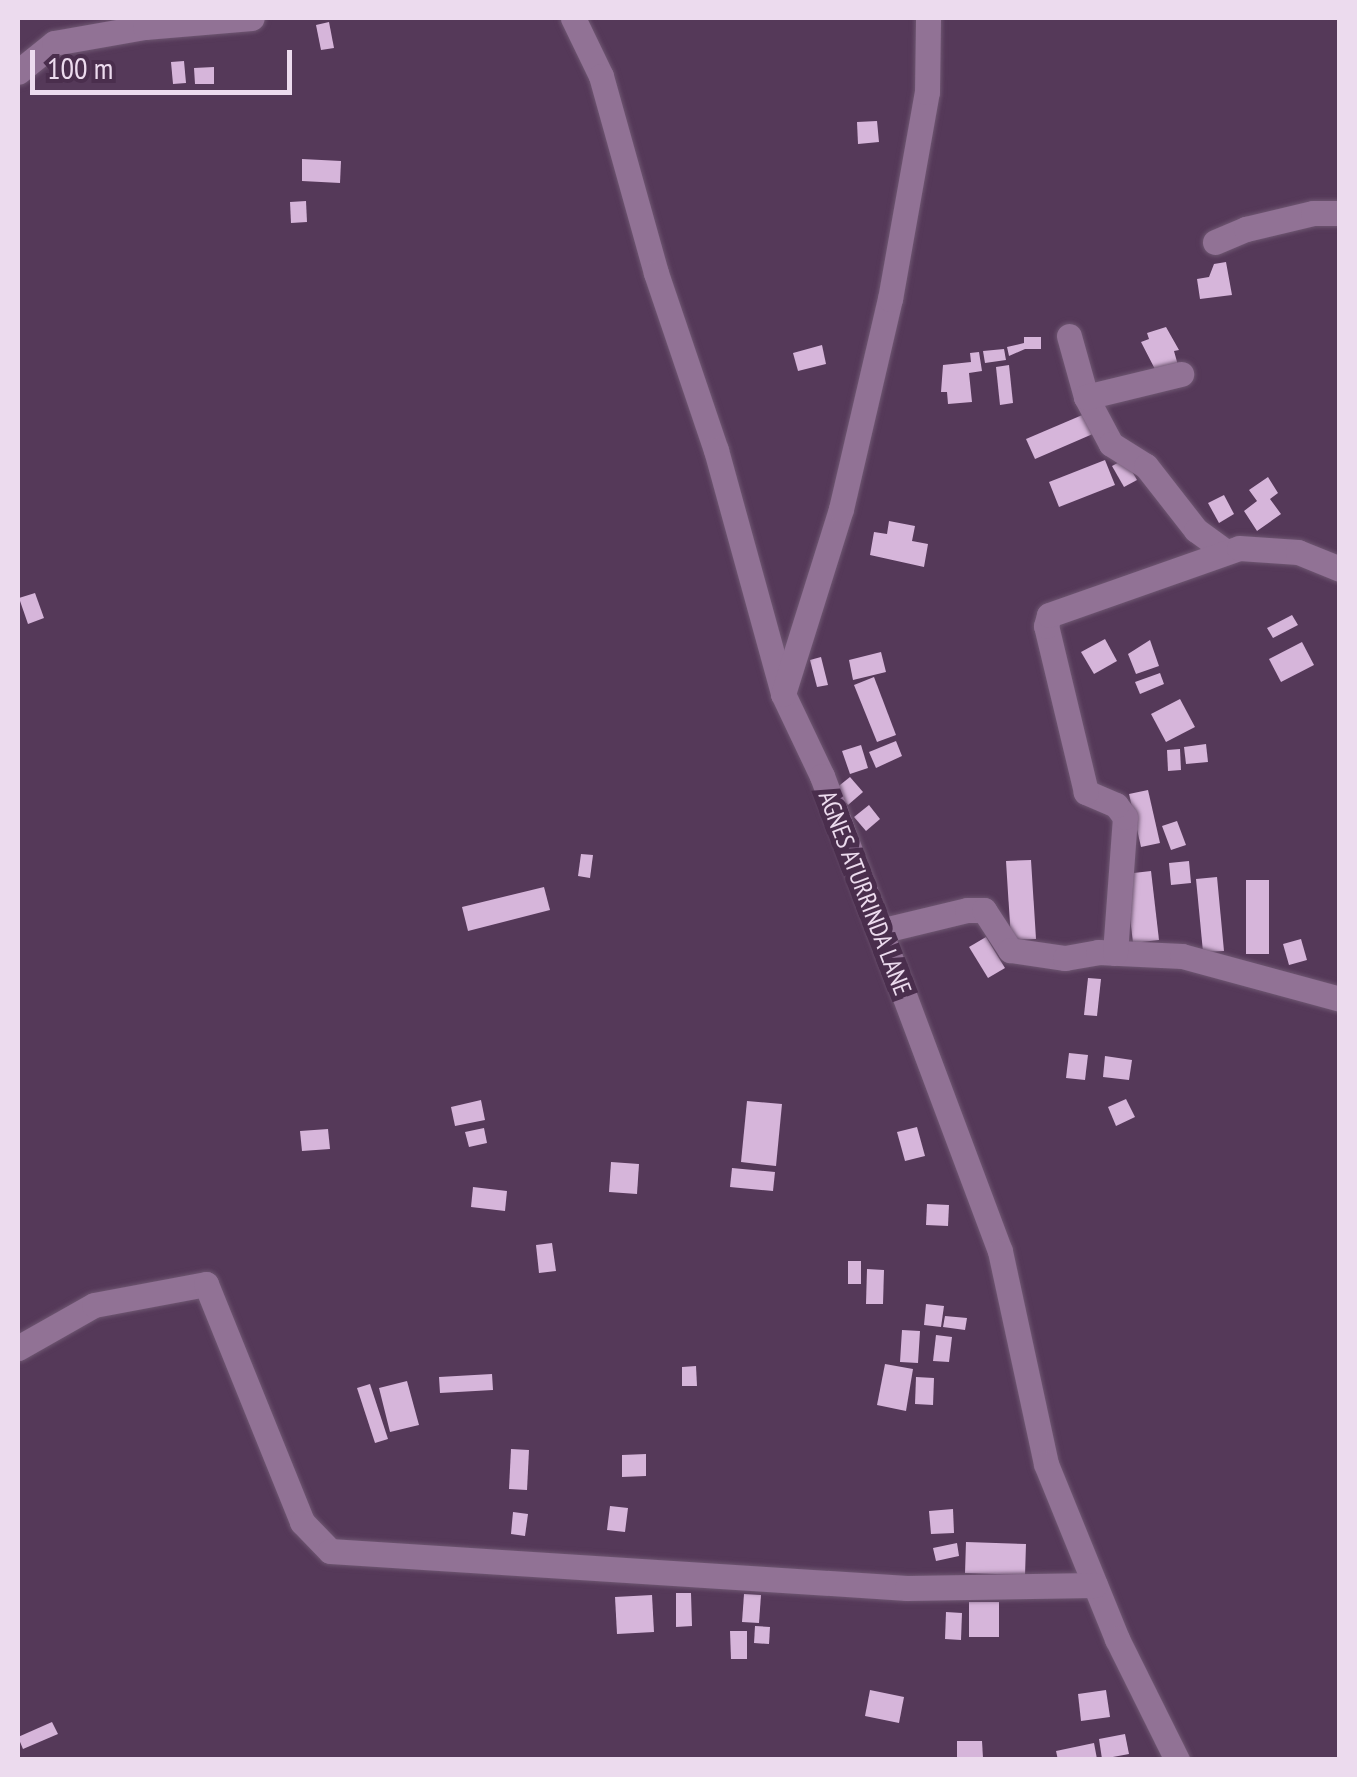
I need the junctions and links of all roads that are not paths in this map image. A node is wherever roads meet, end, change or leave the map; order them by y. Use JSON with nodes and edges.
{"nodes":[{"id":1,"x":252,"y":18,"type":"edge"},
{"id":2,"x":573,"y":18,"type":"edge"},
{"id":3,"x":928,"y":18,"type":"edge"},
{"id":4,"x":18,"y":72,"type":"edge"},
{"id":5,"x":1340,"y":213,"type":"edge"},
{"id":6,"x":1215,"y":242,"type":"dead end"},
{"id":7,"x":1069,"y":336,"type":"dead end"},
{"id":8,"x":1180,"y":374,"type":"dead end"},
{"id":9,"x":1086,"y":398,"type":"junction"},
{"id":10,"x":1226,"y":552,"type":"junction"},
{"id":11,"x":1340,"y":568,"type":"edge"},
{"id":12,"x":783,"y":694,"type":"junction"},
{"id":13,"x":880,"y":931,"type":"junction"},
{"id":14,"x":1114,"y":952,"type":"junction"},
{"id":15,"x":1340,"y":999,"type":"edge"},
{"id":16,"x":18,"y":1348,"type":"edge"},
{"id":17,"x":1095,"y":1585,"type":"junction"},
{"id":18,"x":1177,"y":1760,"type":"edge"}],
"edges":[{"from":1,"to":4,"type":"street"},
{"from":2,"to":12,"type":"street","name":"AGNES ATURRINDA LANE"},
{"from":3,"to":12,"type":"street"},
{"from":5,"to":6,"type":"street"},
{"from":7,"to":9,"type":"street"},
{"from":8,"to":9,"type":"street"},
{"from":9,"to":10,"type":"street"},
{"from":10,"to":11,"type":"street"},
{"from":10,"to":14,"type":"street"},
{"from":12,"to":13,"type":"street","name":"AGNES ATURRINDA LANE"},
{"from":13,"to":14,"type":"street"},
{"from":13,"to":17,"type":"street","name":"AGNES ATURRINDA LANE"},
{"from":14,"to":15,"type":"street"},
{"from":16,"to":17,"type":"street"},
{"from":17,"to":18,"type":"street","name":"AGNES ATURRINDA LANE"}]}
